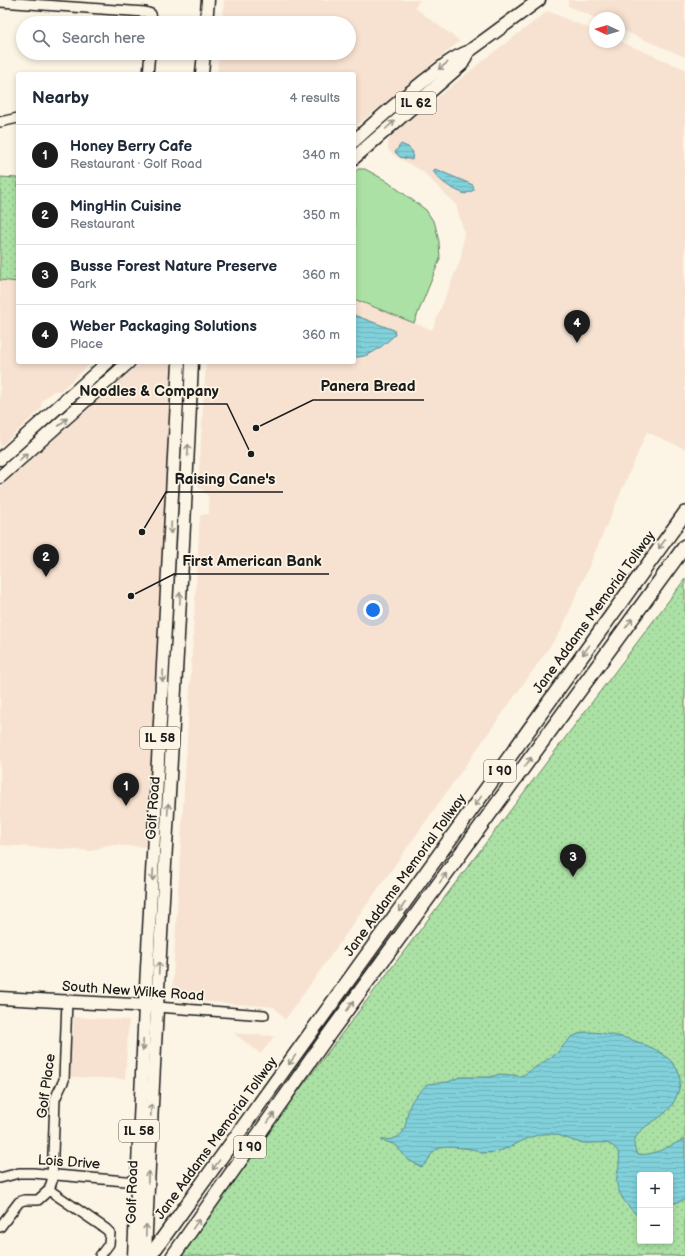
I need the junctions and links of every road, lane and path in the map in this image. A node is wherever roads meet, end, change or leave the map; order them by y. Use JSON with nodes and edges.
{"nodes":[{"id":1,"x":208,"y":0,"type":"edge"},
{"id":2,"x":539,"y":0,"type":"edge"},
{"id":3,"x":0,"y":2,"type":"edge"},
{"id":4,"x":151,"y":16,"type":"edge"},
{"id":5,"x":207,"y":16,"type":"edge"},
{"id":6,"x":468,"y":52,"type":"junction"},
{"id":7,"x":149,"y":60,"type":"edge"},
{"id":8,"x":203,"y":60,"type":"edge"},
{"id":9,"x":148,"y":72,"type":"edge"},
{"id":10,"x":202,"y":72,"type":"edge"},
{"id":11,"x":16,"y":118,"type":"edge"},
{"id":12,"x":0,"y":122,"type":"edge"},
{"id":13,"x":356,"y":139,"type":"edge"},
{"id":14,"x":356,"y":156,"type":"edge"},
{"id":15,"x":106,"y":364,"type":"edge"},
{"id":16,"x":128,"y":364,"type":"edge"},
{"id":17,"x":179,"y":364,"type":"edge"},
{"id":18,"x":192,"y":364,"type":"edge"},
{"id":19,"x":0,"y":459,"type":"edge"},
{"id":20,"x":0,"y":477,"type":"edge"},
{"id":21,"x":685,"y":513,"type":"edge"},
{"id":22,"x":685,"y":546,"type":"edge"},
{"id":23,"x":0,"y":998,"type":"edge"},
{"id":24,"x":67,"y":1001,"type":"junction"},
{"id":25,"x":151,"y":1006,"type":"junction"},
{"id":26,"x":264,"y":1015,"type":"dead end"},
{"id":27,"x":53,"y":1174,"type":"junction"},
{"id":28,"x":0,"y":1178,"type":"edge"},
{"id":29,"x":137,"y":1182,"type":"junction"},
{"id":30,"x":49,"y":1190,"type":"junction"},
{"id":31,"x":0,"y":1227,"type":"edge"},
{"id":32,"x":100,"y":1256,"type":"edge"},
{"id":33,"x":134,"y":1256,"type":"edge"},
{"id":34,"x":145,"y":1256,"type":"edge"},
{"id":35,"x":150,"y":1256,"type":"edge"},
{"id":36,"x":173,"y":1256,"type":"edge"}],
"edges":[{"from":1,"to":5,"type":"main road"},
{"from":2,"to":6,"type":"main road","number":"IL 62"},
{"from":3,"to":4,"type":"street"},
{"from":6,"to":13,"type":"main road","number":"IL 62","one_way":true},
{"from":14,"to":6,"type":"main road","number":"IL 62","one_way":true},
{"from":7,"to":9,"type":"street"},
{"from":8,"to":10,"type":"main road"},
{"from":11,"to":12,"type":"street"},
{"from":15,"to":19,"type":"main road"},
{"from":20,"to":16,"type":"main road","one_way":true},
{"from":17,"to":25,"type":"main road","name":"Golf Road","number":"IL 58","one_way":true},
{"from":25,"to":18,"type":"main road","name":"Golf Road","number":"IL 58","one_way":true},
{"from":21,"to":35,"type":"highway","name":"Jane Addams Memorial Tollway","number":"I 90","one_way":true},
{"from":36,"to":22,"type":"highway","number":"I 90","one_way":true},
{"from":23,"to":24,"type":"main road","name":"South New Wilke Road"},
{"from":24,"to":25,"type":"main road","name":"South New Wilke Road"},
{"from":24,"to":27,"type":"street","name":"Golf Place"},
{"from":25,"to":26,"type":"street","name":"South New Wilke Road"},
{"from":25,"to":29,"type":"main road","name":"Golf Road","number":"IL 58","one_way":true},
{"from":34,"to":25,"type":"main road","name":"Golf Road","number":"IL 58","one_way":true},
{"from":27,"to":28,"type":"street","name":"Lois Drive"},
{"from":27,"to":29,"type":"street","name":"Lois Drive"},
{"from":27,"to":30,"type":"street","name":"Golf Place"},
{"from":29,"to":33,"type":"main road","name":"Golf Road","number":"IL 58"},
{"from":30,"to":31,"type":"street"},
{"from":30,"to":32,"type":"street"}]}
